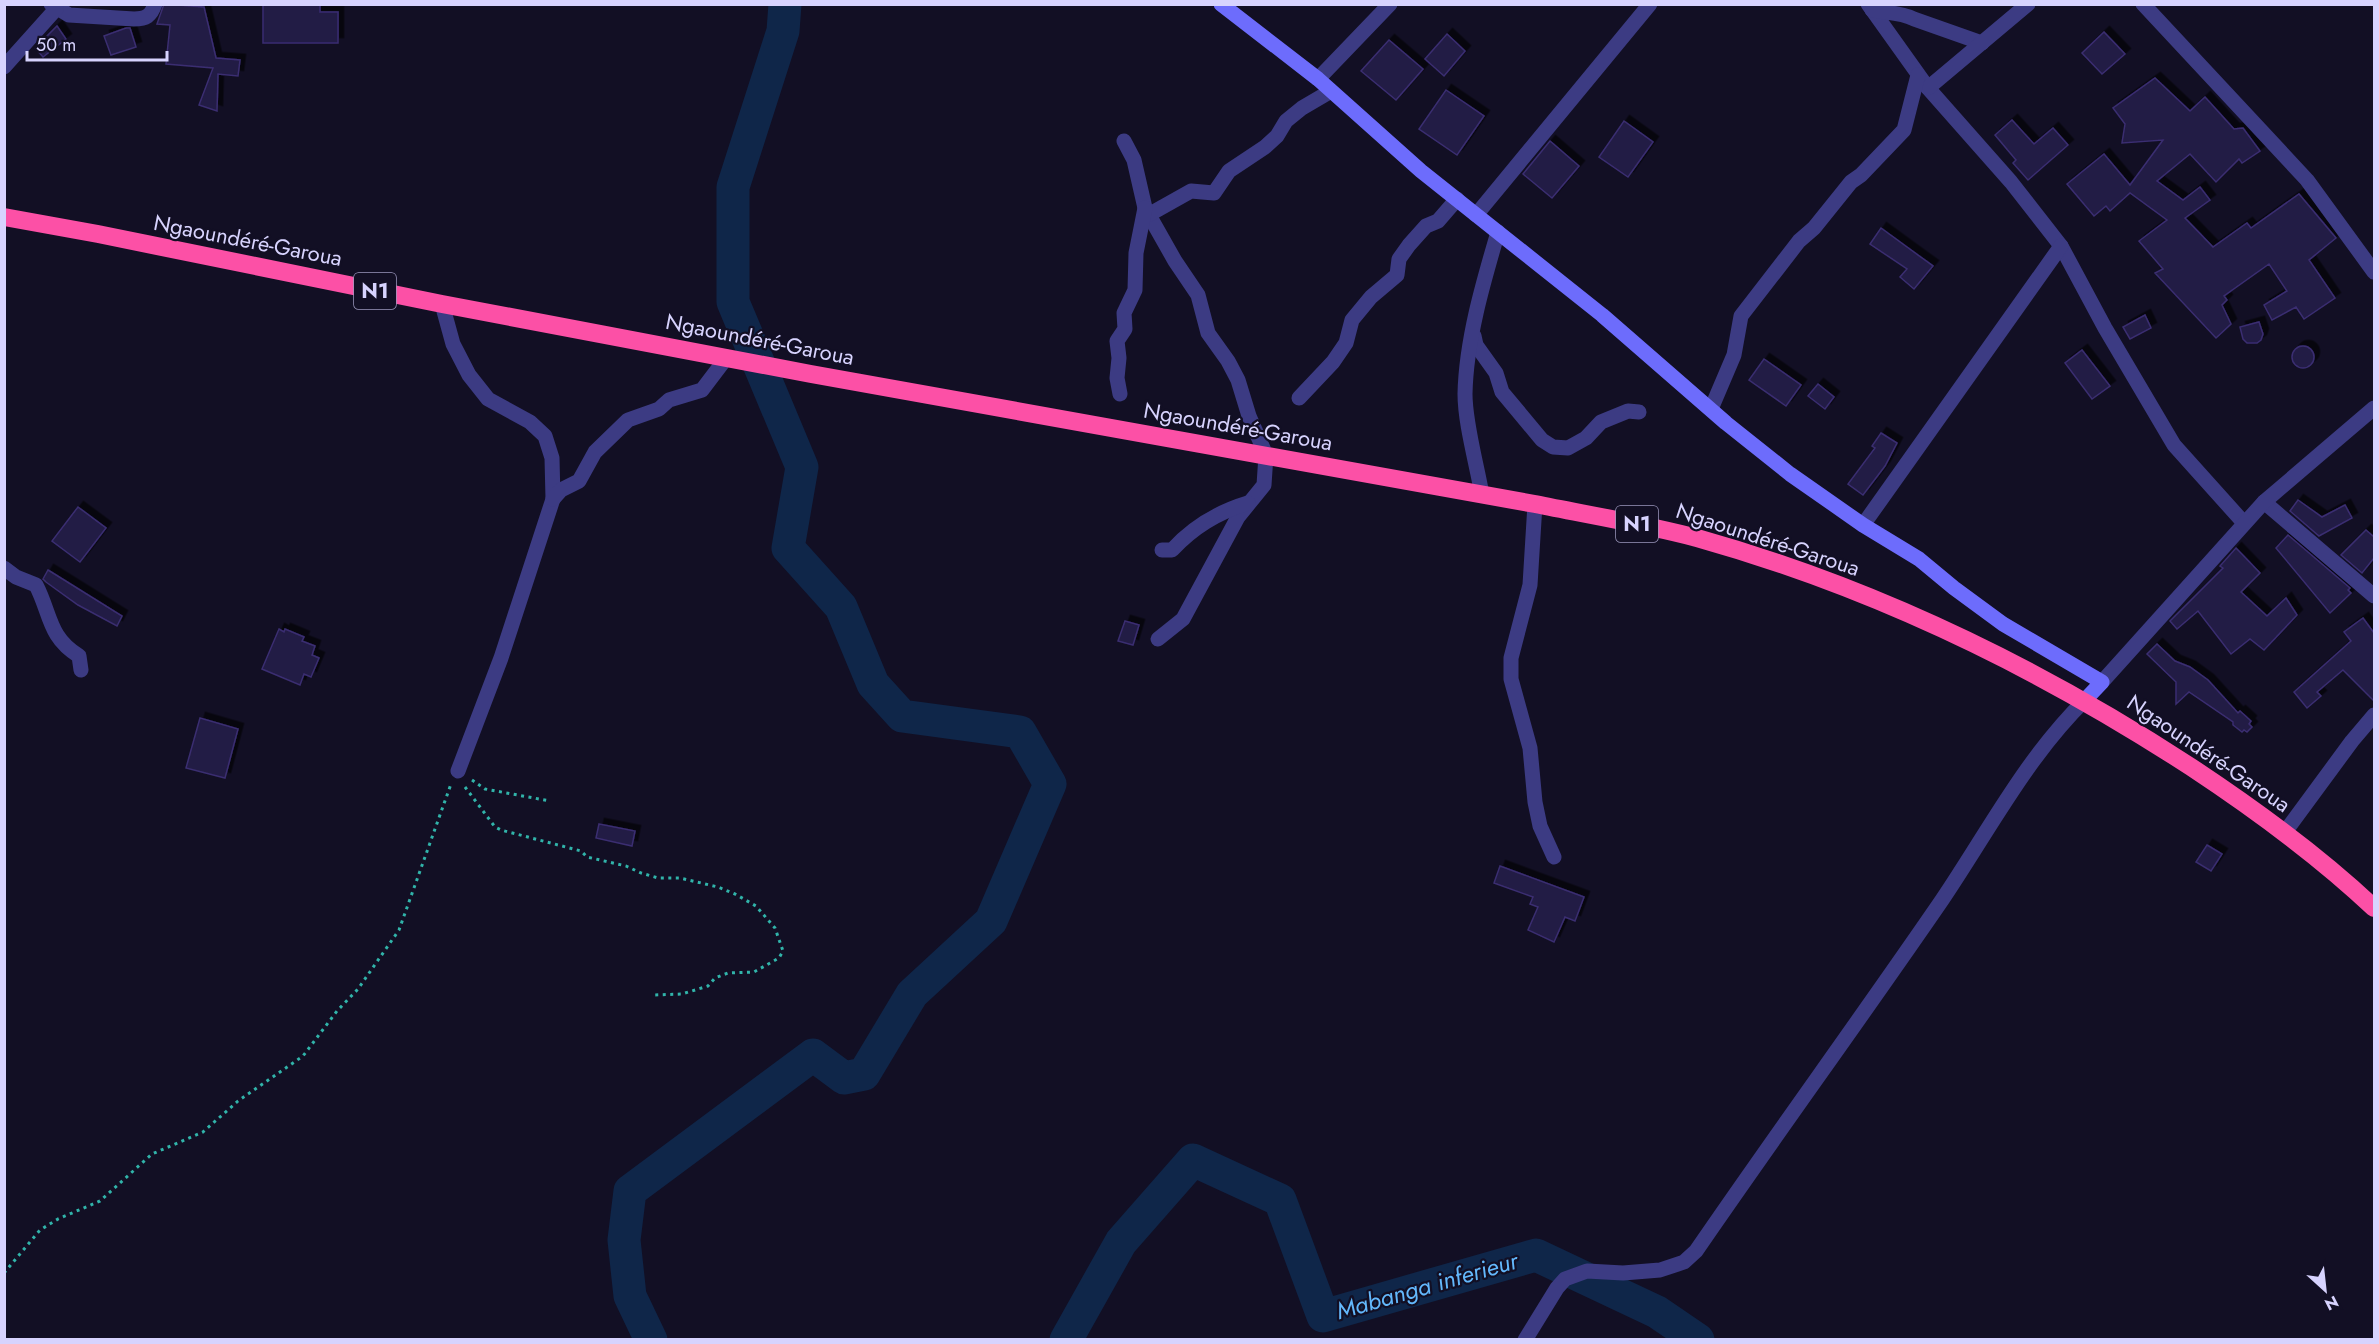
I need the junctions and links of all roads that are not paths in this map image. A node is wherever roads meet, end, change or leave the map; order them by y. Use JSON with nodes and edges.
{"nodes":[{"id":1,"x":155,"y":4,"type":"edge"},
{"id":2,"x":1221,"y":4,"type":"edge"},
{"id":3,"x":1390,"y":4,"type":"edge"},
{"id":4,"x":1650,"y":4,"type":"edge"},
{"id":5,"x":2028,"y":4,"type":"edge"},
{"id":6,"x":2143,"y":4,"type":"edge"},
{"id":7,"x":53,"y":7,"type":"edge"},
{"id":8,"x":1870,"y":8,"type":"edge"},
{"id":9,"x":1982,"y":44,"type":"junction"},
{"id":10,"x":4,"y":67,"type":"edge"},
{"id":11,"x":1918,"y":75,"type":"junction"},
{"id":12,"x":1318,"y":79,"type":"junction"},
{"id":13,"x":1929,"y":88,"type":"junction"},
{"id":14,"x":1331,"y":91,"type":"junction"},
{"id":15,"x":1124,"y":141,"type":"dead end"},
{"id":16,"x":1457,"y":199,"type":"junction"},
{"id":17,"x":1147,"y":211,"type":"junction"},
{"id":18,"x":1476,"y":215,"type":"junction"},
{"id":19,"x":4,"y":218,"type":"edge"},
{"id":20,"x":1498,"y":232,"type":"junction"},
{"id":21,"x":2061,"y":246,"type":"junction"},
{"id":22,"x":2374,"y":272,"type":"edge"},
{"id":23,"x":442,"y":304,"type":"junction"},
{"id":24,"x":1474,"y":335,"type":"junction"},
{"id":25,"x":727,"y":357,"type":"junction"},
{"id":26,"x":1120,"y":394,"type":"dead end"},
{"id":27,"x":1299,"y":398,"type":"dead end"},
{"id":28,"x":2374,"y":408,"type":"edge"},
{"id":29,"x":1711,"y":409,"type":"junction"},
{"id":30,"x":1639,"y":412,"type":"dead end"},
{"id":31,"x":1266,"y":455,"type":"junction"},
{"id":32,"x":1482,"y":495,"type":"junction"},
{"id":33,"x":553,"y":500,"type":"junction"},
{"id":34,"x":2264,"y":502,"type":"junction"},
{"id":35,"x":1248,"y":503,"type":"junction"},
{"id":36,"x":1535,"y":504,"type":"junction"},
{"id":37,"x":2244,"y":523,"type":"junction"},
{"id":38,"x":1863,"y":525,"type":"junction"},
{"id":39,"x":1162,"y":550,"type":"dead end"},
{"id":40,"x":4,"y":568,"type":"edge"},
{"id":41,"x":2374,"y":596,"type":"edge"},
{"id":42,"x":1158,"y":639,"type":"dead end"},
{"id":43,"x":81,"y":670,"type":"dead end"},
{"id":44,"x":2102,"y":682,"type":"junction"},
{"id":45,"x":2085,"y":700,"type":"junction"},
{"id":46,"x":2374,"y":715,"type":"edge"},
{"id":47,"x":457,"y":773,"type":"road end"},
{"id":48,"x":2285,"y":832,"type":"junction"},
{"id":49,"x":1554,"y":857,"type":"dead end"},
{"id":50,"x":2374,"y":908,"type":"edge"},
{"id":51,"x":1525,"y":1340,"type":"edge"}],
"edges":[{"from":1,"to":7,"type":"street"},
{"from":2,"to":12,"type":"street"},
{"from":3,"to":12,"type":"street"},
{"from":4,"to":18,"type":"street"},
{"from":5,"to":9,"type":"street"},
{"from":6,"to":22,"type":"street"},
{"from":7,"to":10,"type":"street"},
{"from":8,"to":9,"type":"street"},
{"from":8,"to":11,"type":"street"},
{"from":9,"to":13,"type":"street"},
{"from":11,"to":13,"type":"street"},
{"from":11,"to":29,"type":"street"},
{"from":12,"to":14,"type":"street"},
{"from":13,"to":21,"type":"street"},
{"from":14,"to":16,"type":"street"},
{"from":14,"to":17,"type":"street"},
{"from":15,"to":17,"type":"street"},
{"from":16,"to":18,"type":"street"},
{"from":16,"to":27,"type":"street"},
{"from":17,"to":26,"type":"street"},
{"from":17,"to":31,"type":"street"},
{"from":18,"to":20,"type":"street"},
{"from":19,"to":23,"type":"highway","name":"Ngaoundéré-Garoua","number":"N1"},
{"from":20,"to":24,"type":"street"},
{"from":20,"to":29,"type":"street"},
{"from":21,"to":37,"type":"street"},
{"from":21,"to":38,"type":"street"},
{"from":23,"to":25,"type":"highway","name":"Ngaoundéré-Garoua","number":"N1"},
{"from":23,"to":33,"type":"street"},
{"from":24,"to":30,"type":"street"},
{"from":24,"to":32,"type":"street"},
{"from":25,"to":31,"type":"highway","name":"Ngaoundéré-Garoua","number":"N1"},
{"from":25,"to":33,"type":"street"},
{"from":28,"to":34,"type":"street"},
{"from":29,"to":38,"type":"street"},
{"from":31,"to":32,"type":"highway","name":"Ngaoundéré-Garoua","number":"N1"},
{"from":31,"to":35,"type":"street"},
{"from":32,"to":36,"type":"highway","name":"Ngaoundéré-Garoua","number":"N1"},
{"from":33,"to":47,"type":"street"},
{"from":34,"to":37,"type":"street"},
{"from":34,"to":41,"type":"street"},
{"from":35,"to":39,"type":"street"},
{"from":35,"to":42,"type":"street"},
{"from":36,"to":45,"type":"highway","name":"Ngaoundéré-Garoua","number":"N1"},
{"from":36,"to":49,"type":"street"},
{"from":37,"to":44,"type":"street"},
{"from":38,"to":44,"type":"street"},
{"from":40,"to":43,"type":"street"},
{"from":44,"to":45,"type":"street"},
{"from":45,"to":48,"type":"highway","name":"Ngaoundéré-Garoua","number":"N1"},
{"from":45,"to":51,"type":"street"},
{"from":46,"to":48,"type":"street"},
{"from":48,"to":50,"type":"highway","name":"Ngaoundéré-Garoua","number":"N1"}]}
